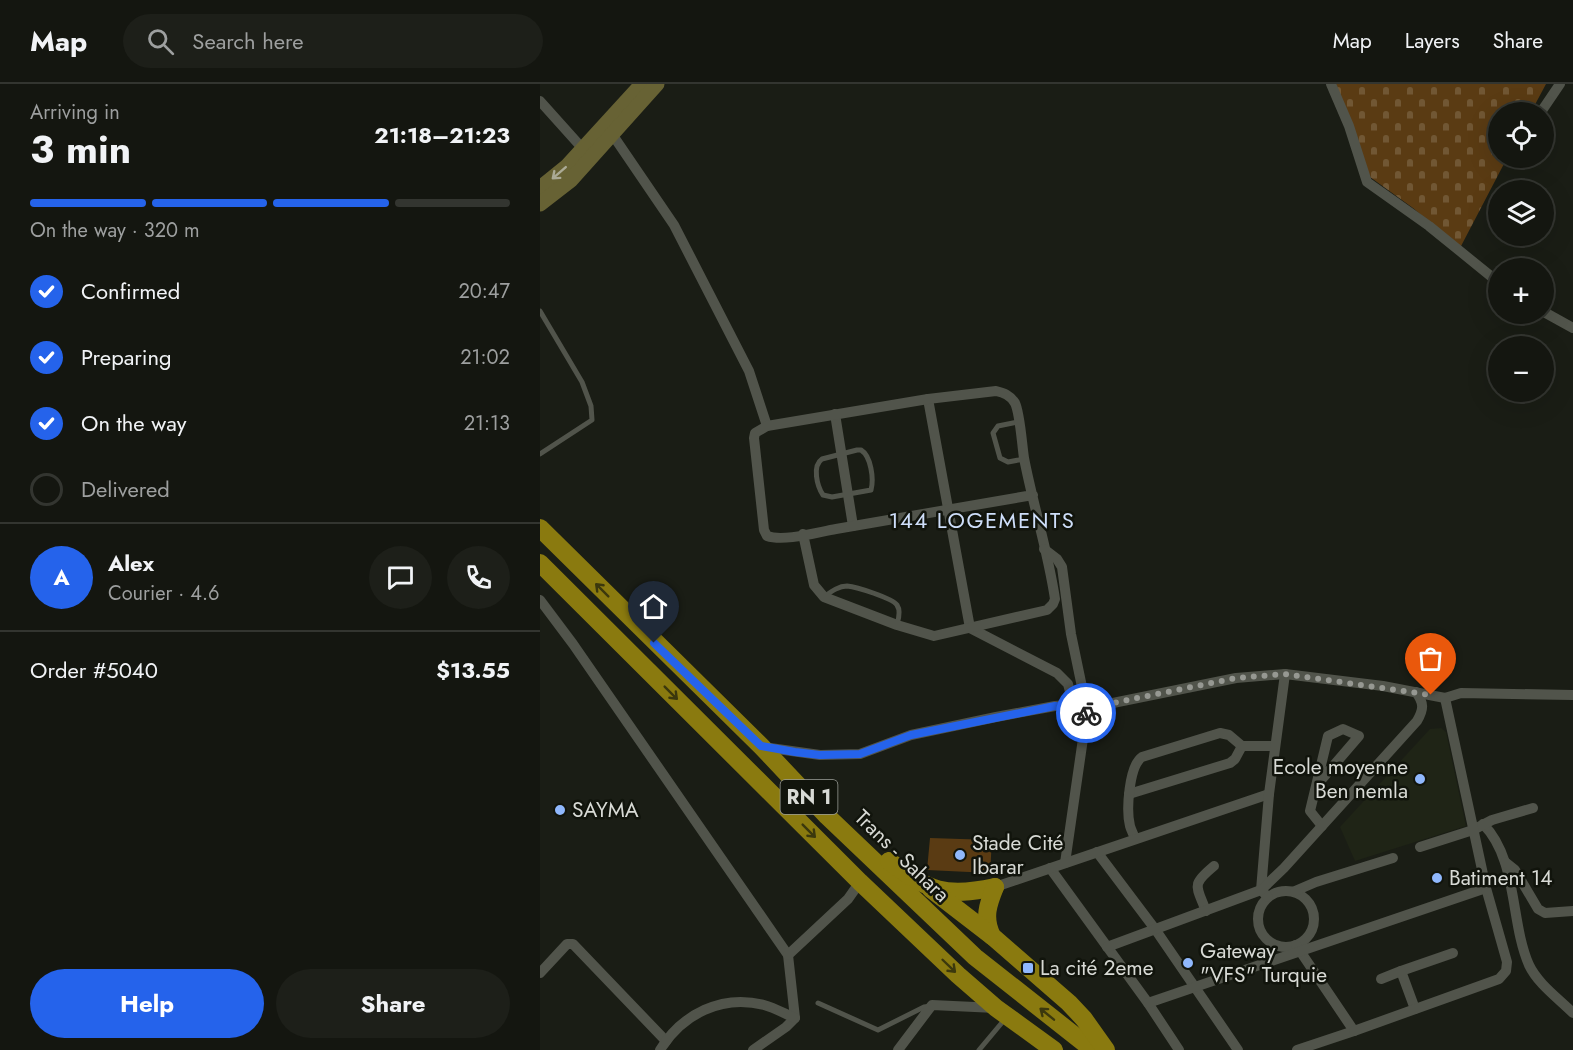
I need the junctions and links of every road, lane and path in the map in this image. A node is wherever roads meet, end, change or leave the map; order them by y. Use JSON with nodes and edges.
{"nodes":[{"id":1,"x":657,"y":84,"type":"edge"},
{"id":2,"x":1331,"y":84,"type":"edge"},
{"id":3,"x":1560,"y":84,"type":"edge"},
{"id":4,"x":639,"y":85,"type":"edge"},
{"id":5,"x":540,"y":101,"type":"edge"},
{"id":6,"x":1548,"y":102,"type":"edge"},
{"id":7,"x":609,"y":130,"type":"junction"},
{"id":8,"x":584,"y":149,"type":"junction"},
{"id":9,"x":540,"y":189,"type":"edge"},
{"id":10,"x":540,"y":204,"type":"edge"},
{"id":11,"x":1488,"y":274,"type":"edge"},
{"id":12,"x":540,"y":311,"type":"edge"},
{"id":13,"x":1554,"y":318,"type":"edge"},
{"id":14,"x":1573,"y":328,"type":"edge"},
{"id":15,"x":928,"y":399,"type":"junction"},
{"id":16,"x":835,"y":414,"type":"junction"},
{"id":17,"x":1018,"y":422,"type":"junction"},
{"id":18,"x":767,"y":426,"type":"junction"},
{"id":19,"x":540,"y":454,"type":"edge"},
{"id":20,"x":841,"y":454,"type":"junction"},
{"id":21,"x":1024,"y":459,"type":"junction"},
{"id":22,"x":847,"y":495,"type":"junction"},
{"id":23,"x":1033,"y":495,"type":"junction"},
{"id":24,"x":947,"y":510,"type":"junction"},
{"id":25,"x":853,"y":526,"type":"junction"},
{"id":26,"x":540,"y":528,"type":"edge"},
{"id":27,"x":803,"y":534,"type":"junction"},
{"id":28,"x":1044,"y":549,"type":"junction"},
{"id":29,"x":540,"y":563,"type":"edge"},
{"id":30,"x":824,"y":597,"type":"junction"},
{"id":31,"x":540,"y":600,"type":"edge"},
{"id":32,"x":550,"y":614,"type":"junction"},
{"id":33,"x":540,"y":623,"type":"edge"},
{"id":34,"x":897,"y":625,"type":"junction"},
{"id":35,"x":970,"y":628,"type":"junction"},
{"id":36,"x":1285,"y":674,"type":"junction"},
{"id":37,"x":1416,"y":692,"type":"junction"},
{"id":38,"x":1573,"y":695,"type":"edge"},
{"id":39,"x":1445,"y":698,"type":"junction"},
{"id":40,"x":1074,"y":707,"type":"junction"},
{"id":41,"x":1086,"y":713,"type":"junction"},
{"id":42,"x":761,"y":746,"type":"junction"},
{"id":43,"x":1242,"y":746,"type":"junction"},
{"id":44,"x":1275,"y":746,"type":"junction"},
{"id":45,"x":1316,"y":786,"type":"junction"},
{"id":46,"x":1130,"y":794,"type":"junction"},
{"id":47,"x":1269,"y":794,"type":"junction"},
{"id":48,"x":1533,"y":808,"type":"dead end"},
{"id":49,"x":827,"y":816,"type":"junction"},
{"id":50,"x":1483,"y":824,"type":"junction"},
{"id":51,"x":1322,"y":826,"type":"junction"},
{"id":52,"x":1473,"y":830,"type":"junction"},
{"id":53,"x":1135,"y":839,"type":"junction"},
{"id":54,"x":1420,"y":847,"type":"dead end"},
{"id":55,"x":1097,"y":852,"type":"junction"},
{"id":56,"x":1393,"y":858,"type":"dead end"},
{"id":57,"x":1505,"y":862,"type":"junction"},
{"id":58,"x":1065,"y":863,"type":"junction"},
{"id":59,"x":1214,"y":866,"type":"dead end"},
{"id":60,"x":1050,"y":868,"type":"junction"},
{"id":61,"x":860,"y":882,"type":"junction"},
{"id":62,"x":928,"y":887,"type":"junction"},
{"id":63,"x":995,"y":887,"type":"junction"},
{"id":64,"x":1486,"y":888,"type":"junction"},
{"id":65,"x":1295,"y":891,"type":"junction"},
{"id":66,"x":1265,"y":893,"type":"junction"},
{"id":67,"x":1206,"y":911,"type":"junction"},
{"id":68,"x":1573,"y":911,"type":"edge"},
{"id":69,"x":1155,"y":929,"type":"junction"},
{"id":70,"x":992,"y":936,"type":"junction"},
{"id":71,"x":1107,"y":947,"type":"junction"},
{"id":72,"x":1297,"y":948,"type":"junction"},
{"id":73,"x":1453,"y":953,"type":"dead end"},
{"id":74,"x":788,"y":956,"type":"junction"},
{"id":75,"x":1401,"y":971,"type":"junction"},
{"id":76,"x":540,"y":973,"type":"edge"},
{"id":77,"x":1381,"y":979,"type":"dead end"},
{"id":78,"x":1195,"y":988,"type":"junction"},
{"id":79,"x":818,"y":1003,"type":"dead end"},
{"id":80,"x":1148,"y":1003,"type":"junction"},
{"id":81,"x":932,"y":1005,"type":"junction"},
{"id":82,"x":1415,"y":1009,"type":"junction"},
{"id":83,"x":1002,"y":1012,"type":"junction"},
{"id":84,"x":1573,"y":1013,"type":"edge"},
{"id":85,"x":795,"y":1018,"type":"junction"},
{"id":86,"x":1354,"y":1031,"type":"junction"},
{"id":87,"x":663,"y":1045,"type":"edge"},
{"id":88,"x":1045,"y":1048,"type":"edge"},
{"id":89,"x":753,"y":1050,"type":"edge"},
{"id":90,"x":898,"y":1050,"type":"edge"},
{"id":91,"x":979,"y":1050,"type":"edge"},
{"id":92,"x":1093,"y":1050,"type":"edge"},
{"id":93,"x":1106,"y":1050,"type":"edge"},
{"id":94,"x":1179,"y":1050,"type":"edge"},
{"id":95,"x":1238,"y":1050,"type":"edge"},
{"id":96,"x":1297,"y":1050,"type":"edge"}],
"edges":[{"from":1,"to":7,"type":"main road"},
{"from":2,"to":11,"type":"street"},
{"from":3,"to":6,"type":"street"},
{"from":4,"to":7,"type":"main road"},
{"from":5,"to":8,"type":"street"},
{"from":7,"to":8,"type":"main road"},
{"from":7,"to":10,"type":"main road"},
{"from":7,"to":18,"type":"street"},
{"from":8,"to":9,"type":"main road","one_way":true},
{"from":12,"to":19,"type":"lane"},
{"from":13,"to":14,"type":"street"},
{"from":15,"to":16,"type":"street"},
{"from":15,"to":17,"type":"street"},
{"from":15,"to":24,"type":"street"},
{"from":16,"to":18,"type":"street"},
{"from":16,"to":20,"type":"street"},
{"from":17,"to":21,"type":"street"},
{"from":17,"to":21,"type":"lane"},
{"from":18,"to":27,"type":"street"},
{"from":20,"to":22,"type":"street"},
{"from":20,"to":22,"type":"lane"},
{"from":20,"to":22,"type":"lane"},
{"from":21,"to":23,"type":"street"},
{"from":22,"to":25,"type":"street"},
{"from":23,"to":24,"type":"street"},
{"from":23,"to":28,"type":"street"},
{"from":24,"to":25,"type":"street"},
{"from":24,"to":35,"type":"street"},
{"from":25,"to":27,"type":"street"},
{"from":42,"to":26,"type":"highway","name":"Trans - Sahara","number":"RN 1","one_way":true},
{"from":27,"to":30,"type":"street"},
{"from":28,"to":35,"type":"street"},
{"from":28,"to":41,"type":"street"},
{"from":29,"to":61,"type":"highway","number":"RN 1","one_way":true},
{"from":30,"to":34,"type":"street"},
{"from":30,"to":34,"type":"lane"},
{"from":31,"to":32,"type":"street"},
{"from":32,"to":33,"type":"street"},
{"from":32,"to":74,"type":"street"},
{"from":34,"to":35,"type":"street"},
{"from":35,"to":40,"type":"street"},
{"from":36,"to":37,"type":"street"},
{"from":36,"to":41,"type":"street"},
{"from":36,"to":44,"type":"street"},
{"from":37,"to":39,"type":"street"},
{"from":37,"to":51,"type":"street"},
{"from":38,"to":39,"type":"street"},
{"from":39,"to":52,"type":"street"},
{"from":40,"to":41,"type":"street"},
{"from":40,"to":42,"type":"street"},
{"from":41,"to":58,"type":"street"},
{"from":42,"to":49,"type":"highway","name":"Trans - Sahara","number":"RN 1"},
{"from":43,"to":44,"type":"street"},
{"from":43,"to":46,"type":"street"},
{"from":43,"to":46,"type":"street"},
{"from":44,"to":47,"type":"street"},
{"from":45,"to":45,"type":"street"},
{"from":45,"to":51,"type":"street"},
{"from":46,"to":53,"type":"street"},
{"from":47,"to":53,"type":"street"},
{"from":47,"to":66,"type":"street"},
{"from":48,"to":50,"type":"street"},
{"from":49,"to":62,"type":"highway"},
{"from":92,"to":49,"type":"highway","name":"Trans - Sahara","number":"RN 1","one_way":true},
{"from":50,"to":52,"type":"street"},
{"from":50,"to":57,"type":"street"},
{"from":51,"to":66,"type":"street"},
{"from":52,"to":54,"type":"street"},
{"from":52,"to":64,"type":"street"},
{"from":53,"to":55,"type":"street"},
{"from":55,"to":58,"type":"street"},
{"from":55,"to":69,"type":"street"},
{"from":56,"to":65,"type":"street"},
{"from":57,"to":68,"type":"street"},
{"from":57,"to":84,"type":"street"},
{"from":58,"to":60,"type":"street"},
{"from":59,"to":67,"type":"street"},
{"from":60,"to":63,"type":"street"},
{"from":60,"to":71,"type":"street"},
{"from":61,"to":74,"type":"street"},
{"from":61,"to":83,"type":"highway","number":"RN 1","one_way":true},
{"from":62,"to":63,"type":"highway"},
{"from":62,"to":70,"type":"highway"},
{"from":63,"to":70,"type":"highway"},
{"from":64,"to":72,"type":"street"},
{"from":64,"to":82,"type":"street"},
{"from":65,"to":66,"type":"street"},
{"from":65,"to":72,"type":"street"},
{"from":66,"to":67,"type":"street"},
{"from":66,"to":72,"type":"street"},
{"from":67,"to":69,"type":"street"},
{"from":69,"to":71,"type":"street"},
{"from":69,"to":78,"type":"street"},
{"from":70,"to":93,"type":"highway"},
{"from":71,"to":80,"type":"street"},
{"from":72,"to":78,"type":"street"},
{"from":72,"to":86,"type":"street"},
{"from":73,"to":75,"type":"street"},
{"from":74,"to":85,"type":"street"},
{"from":75,"to":77,"type":"street"},
{"from":75,"to":82,"type":"street"},
{"from":76,"to":87,"type":"street"},
{"from":78,"to":80,"type":"street"},
{"from":78,"to":95,"type":"street"},
{"from":79,"to":81,"type":"lane"},
{"from":80,"to":94,"type":"street"},
{"from":81,"to":83,"type":"street"},
{"from":81,"to":90,"type":"street"},
{"from":82,"to":86,"type":"street"},
{"from":83,"to":88,"type":"highway","number":"RN 1"},
{"from":83,"to":91,"type":"lane"},
{"from":85,"to":87,"type":"street"},
{"from":85,"to":89,"type":"street"},
{"from":86,"to":96,"type":"street"}]}
